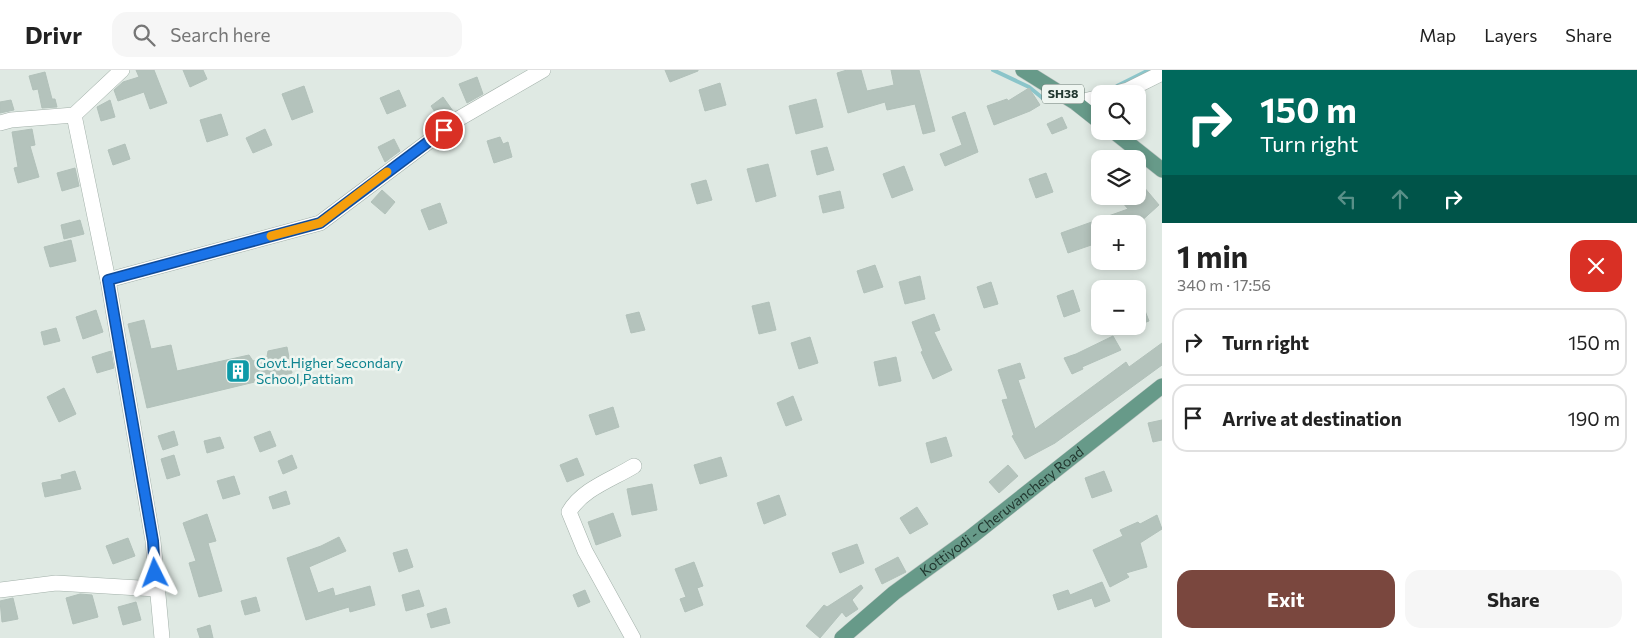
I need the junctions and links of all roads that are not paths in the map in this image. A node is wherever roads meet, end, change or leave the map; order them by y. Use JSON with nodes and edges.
{"nodes":[{"id":1,"x":122,"y":70,"type":"edge"},
{"id":2,"x":543,"y":70,"type":"edge"},
{"id":3,"x":1023,"y":70,"type":"edge"},
{"id":4,"x":1162,"y":73,"type":"edge"},
{"id":5,"x":1138,"y":85,"type":"edge"},
{"id":6,"x":1091,"y":99,"type":"edge"},
{"id":7,"x":1076,"y":102,"type":"junction"},
{"id":8,"x":1091,"y":114,"type":"edge"},
{"id":9,"x":74,"y":115,"type":"junction"},
{"id":10,"x":0,"y":123,"type":"edge"},
{"id":11,"x":1124,"y":140,"type":"edge"},
{"id":12,"x":1162,"y":170,"type":"edge"},
{"id":13,"x":108,"y":280,"type":"junction"},
{"id":14,"x":1162,"y":386,"type":"edge"},
{"id":15,"x":634,"y":466,"type":"dead end"},
{"id":16,"x":156,"y":589,"type":"junction"},
{"id":17,"x":0,"y":590,"type":"edge"},
{"id":18,"x":162,"y":638,"type":"edge"},
{"id":19,"x":633,"y":638,"type":"edge"},
{"id":20,"x":842,"y":638,"type":"edge"}],
"edges":[{"from":1,"to":9,"type":"street"},
{"from":2,"to":13,"type":"street"},
{"from":3,"to":7,"type":"main road","number":"SH38"},
{"from":4,"to":5,"type":"street"},
{"from":6,"to":7,"type":"street"},
{"from":7,"to":8,"type":"main road","number":"SH38"},
{"from":9,"to":10,"type":"street"},
{"from":9,"to":13,"type":"street"},
{"from":11,"to":12,"type":"main road"},
{"from":13,"to":16,"type":"street"},
{"from":14,"to":20,"type":"main road","name":"Kottiyodi - Cheruvanchery Road"},
{"from":15,"to":19,"type":"street"},
{"from":16,"to":17,"type":"street"},
{"from":16,"to":18,"type":"street"}]}
